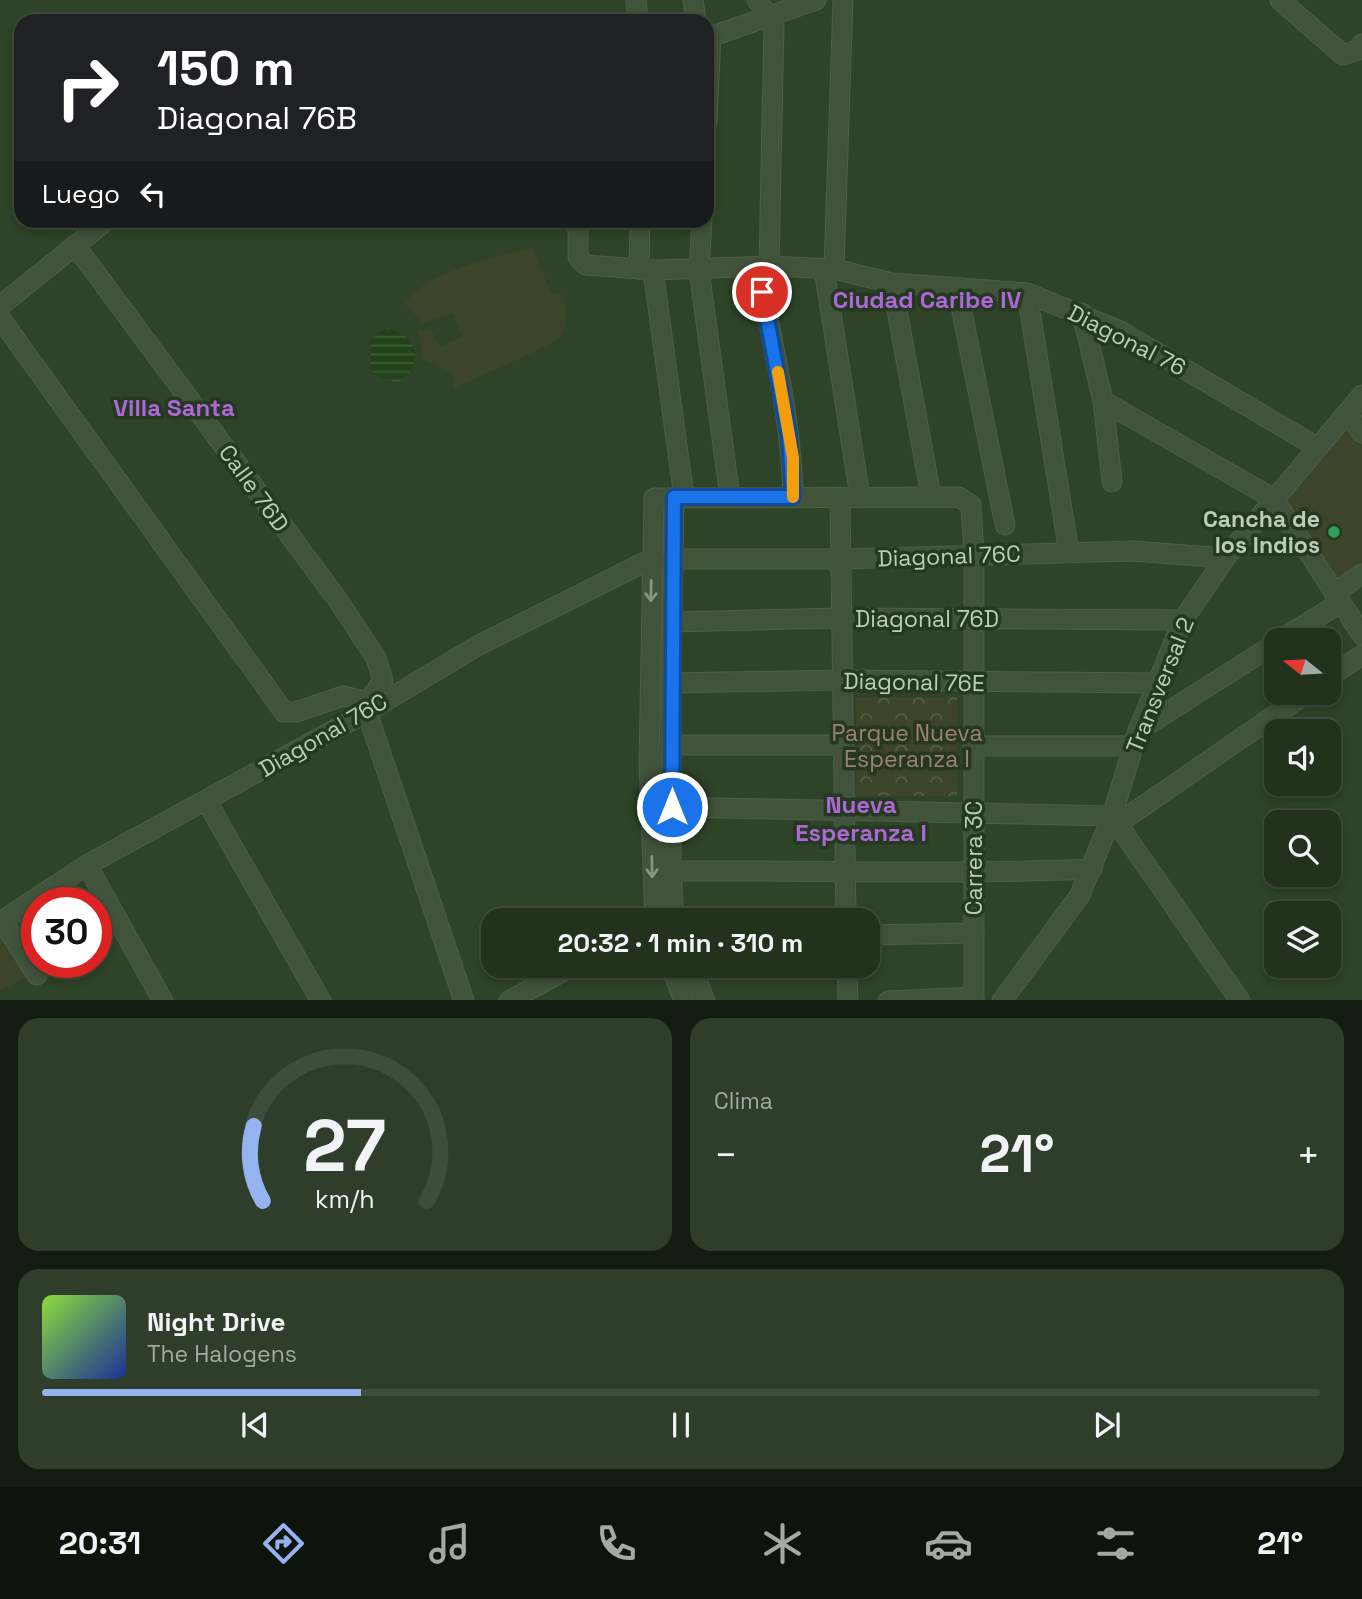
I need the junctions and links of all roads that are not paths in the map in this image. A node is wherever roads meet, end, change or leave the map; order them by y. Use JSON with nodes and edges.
{"nodes":[{"id":1,"x":816,"y":0,"type":"edge"},
{"id":2,"x":843,"y":0,"type":"edge"},
{"id":3,"x":1280,"y":0,"type":"edge"},
{"id":4,"x":766,"y":13,"type":"edge"},
{"id":5,"x":714,"y":35,"type":"edge"},
{"id":6,"x":1362,"y":44,"type":"edge"},
{"id":7,"x":97,"y":228,"type":"edge"},
{"id":8,"x":578,"y":228,"type":"edge"},
{"id":9,"x":641,"y":228,"type":"edge"},
{"id":10,"x":702,"y":228,"type":"edge"},
{"id":11,"x":75,"y":245,"type":"junction"},
{"id":12,"x":763,"y":267,"type":"junction"},
{"id":13,"x":829,"y":269,"type":"junction"},
{"id":14,"x":646,"y":270,"type":"junction"},
{"id":15,"x":699,"y":270,"type":"junction"},
{"id":16,"x":892,"y":283,"type":"junction"},
{"id":17,"x":957,"y":287,"type":"junction"},
{"id":18,"x":1027,"y":293,"type":"junction"},
{"id":19,"x":0,"y":306,"type":"edge"},
{"id":20,"x":1082,"y":313,"type":"junction"},
{"id":21,"x":0,"y":318,"type":"edge"},
{"id":22,"x":1362,"y":395,"type":"edge"},
{"id":23,"x":1103,"y":401,"type":"junction"},
{"id":24,"x":1347,"y":413,"type":"junction"},
{"id":25,"x":1362,"y":433,"type":"edge"},
{"id":26,"x":1317,"y":447,"type":"junction"},
{"id":27,"x":1112,"y":482,"type":"dead end"},
{"id":28,"x":931,"y":496,"type":"junction"},
{"id":29,"x":679,"y":497,"type":"junction"},
{"id":30,"x":730,"y":497,"type":"junction"},
{"id":31,"x":793,"y":497,"type":"junction"},
{"id":32,"x":840,"y":497,"type":"junction"},
{"id":33,"x":860,"y":497,"type":"junction"},
{"id":34,"x":1274,"y":499,"type":"junction"},
{"id":35,"x":1005,"y":525,"type":"dead end"},
{"id":36,"x":1069,"y":552,"type":"junction"},
{"id":37,"x":974,"y":555,"type":"junction"},
{"id":38,"x":1225,"y":558,"type":"junction"},
{"id":39,"x":651,"y":559,"type":"junction"},
{"id":40,"x":672,"y":559,"type":"junction"},
{"id":41,"x":840,"y":559,"type":"junction"},
{"id":42,"x":1362,"y":574,"type":"edge"},
{"id":43,"x":1337,"y":598,"type":"junction"},
{"id":44,"x":840,"y":618,"type":"junction"},
{"id":45,"x":973,"y":619,"type":"junction"},
{"id":46,"x":1183,"y":620,"type":"junction"},
{"id":47,"x":672,"y":622,"type":"junction"},
{"id":48,"x":1296,"y":628,"type":"edge"},
{"id":49,"x":1362,"y":635,"type":"edge"},
{"id":50,"x":1264,"y":651,"type":"edge"},
{"id":51,"x":1362,"y":655,"type":"edge"},
{"id":52,"x":1341,"y":669,"type":"edge"},
{"id":53,"x":842,"y":680,"type":"junction"},
{"id":54,"x":671,"y":683,"type":"junction"},
{"id":55,"x":973,"y":683,"type":"junction"},
{"id":56,"x":1157,"y":683,"type":"junction"},
{"id":57,"x":1289,"y":705,"type":"edge"},
{"id":58,"x":371,"y":706,"type":"junction"},
{"id":59,"x":1136,"y":738,"type":"junction"},
{"id":60,"x":843,"y":745,"type":"junction"},
{"id":61,"x":672,"y":746,"type":"junction"},
{"id":62,"x":973,"y":746,"type":"junction"},
{"id":63,"x":207,"y":802,"type":"junction"},
{"id":64,"x":672,"y":807,"type":"junction"},
{"id":65,"x":845,"y":812,"type":"junction"},
{"id":66,"x":974,"y":812,"type":"junction"},
{"id":67,"x":1114,"y":820,"type":"junction"},
{"id":68,"x":87,"y":865,"type":"junction"},
{"id":69,"x":845,"y":869,"type":"junction"},
{"id":70,"x":1092,"y":869,"type":"junction"},
{"id":71,"x":671,"y":870,"type":"junction"},
{"id":72,"x":974,"y":874,"type":"junction"},
{"id":73,"x":654,"y":908,"type":"edge"},
{"id":74,"x":673,"y":908,"type":"edge"},
{"id":75,"x":846,"y":908,"type":"edge"},
{"id":76,"x":1,"y":921,"type":"edge"},
{"id":77,"x":974,"y":933,"type":"junction"},
{"id":78,"x":880,"y":935,"type":"edge"},
{"id":79,"x":21,"y":951,"type":"edge"},
{"id":80,"x":550,"y":978,"type":"edge"},
{"id":81,"x":676,"y":978,"type":"edge"},
{"id":82,"x":696,"y":978,"type":"edge"},
{"id":83,"x":847,"y":978,"type":"edge"},
{"id":84,"x":974,"y":999,"type":"edge"},
{"id":85,"x":163,"y":1000,"type":"edge"},
{"id":86,"x":321,"y":1000,"type":"edge"},
{"id":87,"x":464,"y":1000,"type":"edge"},
{"id":88,"x":509,"y":1000,"type":"edge"},
{"id":89,"x":684,"y":1000,"type":"edge"},
{"id":90,"x":705,"y":1000,"type":"edge"},
{"id":91,"x":848,"y":1000,"type":"edge"},
{"id":92,"x":888,"y":1000,"type":"edge"},
{"id":93,"x":1002,"y":1000,"type":"edge"},
{"id":94,"x":1240,"y":1000,"type":"edge"}],
"edges":[{"from":1,"to":4,"type":"street"},
{"from":2,"to":13,"type":"street"},
{"from":3,"to":6,"type":"street"},
{"from":4,"to":5,"type":"street"},
{"from":4,"to":12,"type":"street"},
{"from":7,"to":11,"type":"street"},
{"from":8,"to":14,"type":"street","name":"Diagonal 76"},
{"from":9,"to":14,"type":"street"},
{"from":10,"to":15,"type":"street"},
{"from":11,"to":19,"type":"street"},
{"from":11,"to":58,"type":"street","name":"Calle 76D"},
{"from":12,"to":13,"type":"street","name":"Diagonal 76"},
{"from":12,"to":15,"type":"street","name":"Diagonal 76"},
{"from":12,"to":31,"type":"street"},
{"from":13,"to":16,"type":"street","name":"Diagonal 76"},
{"from":13,"to":33,"type":"street"},
{"from":14,"to":15,"type":"street","name":"Diagonal 76"},
{"from":14,"to":29,"type":"street"},
{"from":15,"to":30,"type":"street"},
{"from":16,"to":17,"type":"street","name":"Diagonal 76"},
{"from":16,"to":28,"type":"street"},
{"from":17,"to":18,"type":"street","name":"Diagonal 76"},
{"from":17,"to":35,"type":"street"},
{"from":18,"to":20,"type":"street","name":"Diagonal 76"},
{"from":18,"to":36,"type":"street"},
{"from":20,"to":23,"type":"street"},
{"from":20,"to":26,"type":"street","name":"Diagonal 76"},
{"from":21,"to":58,"type":"street"},
{"from":22,"to":24,"type":"street","name":"Transversal 2"},
{"from":23,"to":27,"type":"street"},
{"from":23,"to":34,"type":"street"},
{"from":24,"to":25,"type":"street"},
{"from":24,"to":26,"type":"street","name":"Transversal 2"},
{"from":26,"to":34,"type":"street","name":"Transversal 2"},
{"from":28,"to":33,"type":"street"},
{"from":28,"to":37,"type":"street","name":"Carrera 3C"},
{"from":29,"to":30,"type":"street"},
{"from":29,"to":39,"type":"street"},
{"from":29,"to":40,"type":"street"},
{"from":30,"to":31,"type":"street"},
{"from":31,"to":32,"type":"street"},
{"from":32,"to":33,"type":"street"},
{"from":32,"to":41,"type":"street"},
{"from":34,"to":38,"type":"street","name":"Transversal 2"},
{"from":34,"to":43,"type":"street"},
{"from":36,"to":37,"type":"street","name":"Diagonal 76C"},
{"from":36,"to":38,"type":"street","name":"Diagonal 76C"},
{"from":37,"to":41,"type":"street","name":"Diagonal 76C"},
{"from":37,"to":45,"type":"street","name":"Carrera 3C"},
{"from":38,"to":46,"type":"street","name":"Transversal 2"},
{"from":39,"to":58,"type":"street","name":"Diagonal 76C"},
{"from":39,"to":73,"type":"street","one_way":true},
{"from":40,"to":41,"type":"street","name":"Diagonal 76C"},
{"from":40,"to":47,"type":"street"},
{"from":41,"to":44,"type":"street"},
{"from":42,"to":43,"type":"street"},
{"from":43,"to":48,"type":"street"},
{"from":43,"to":49,"type":"street"},
{"from":44,"to":45,"type":"street","name":"Diagonal 76D"},
{"from":44,"to":47,"type":"street","name":"Diagonal 76D"},
{"from":44,"to":53,"type":"street"},
{"from":45,"to":46,"type":"street","name":"Diagonal 76D"},
{"from":45,"to":55,"type":"street","name":"Carrera 3C"},
{"from":46,"to":56,"type":"street","name":"Transversal 2"},
{"from":47,"to":54,"type":"street"},
{"from":50,"to":59,"type":"street"},
{"from":51,"to":52,"type":"street"},
{"from":53,"to":54,"type":"street","name":"Diagonal 76E"},
{"from":53,"to":55,"type":"street","name":"Diagonal 76E"},
{"from":53,"to":60,"type":"street"},
{"from":54,"to":61,"type":"street"},
{"from":55,"to":56,"type":"street","name":"Diagonal 76E"},
{"from":55,"to":62,"type":"street","name":"Carrera 3C"},
{"from":56,"to":59,"type":"street","name":"Transversal 2"},
{"from":57,"to":67,"type":"street"},
{"from":58,"to":63,"type":"street","name":"Diagonal 76C"},
{"from":58,"to":87,"type":"street"},
{"from":59,"to":62,"type":"street"},
{"from":59,"to":67,"type":"street","name":"Transversal 2"},
{"from":60,"to":61,"type":"street"},
{"from":60,"to":65,"type":"street"},
{"from":61,"to":64,"type":"street"},
{"from":62,"to":66,"type":"street","name":"Carrera 3C"},
{"from":63,"to":68,"type":"street","name":"Diagonal 76C"},
{"from":63,"to":86,"type":"street"},
{"from":64,"to":65,"type":"street"},
{"from":64,"to":71,"type":"street"},
{"from":65,"to":66,"type":"street"},
{"from":65,"to":69,"type":"street"},
{"from":66,"to":67,"type":"street"},
{"from":66,"to":72,"type":"street","name":"Carrera 3C"},
{"from":67,"to":70,"type":"street","name":"Transversal 2"},
{"from":67,"to":94,"type":"street"},
{"from":68,"to":76,"type":"street","name":"Diagonal 76C"},
{"from":68,"to":85,"type":"street"},
{"from":69,"to":71,"type":"street"},
{"from":69,"to":72,"type":"street"},
{"from":69,"to":75,"type":"street"},
{"from":70,"to":72,"type":"street"},
{"from":70,"to":93,"type":"street","name":"Transversal 2"},
{"from":71,"to":74,"type":"street"},
{"from":72,"to":77,"type":"street","name":"Carrera 3C"},
{"from":76,"to":79,"type":"street"},
{"from":77,"to":78,"type":"street"},
{"from":77,"to":84,"type":"street","name":"Carrera 3C"},
{"from":80,"to":88,"type":"street"},
{"from":81,"to":89,"type":"street"},
{"from":82,"to":90,"type":"street"},
{"from":83,"to":91,"type":"street"},
{"from":84,"to":92,"type":"street"}]}
